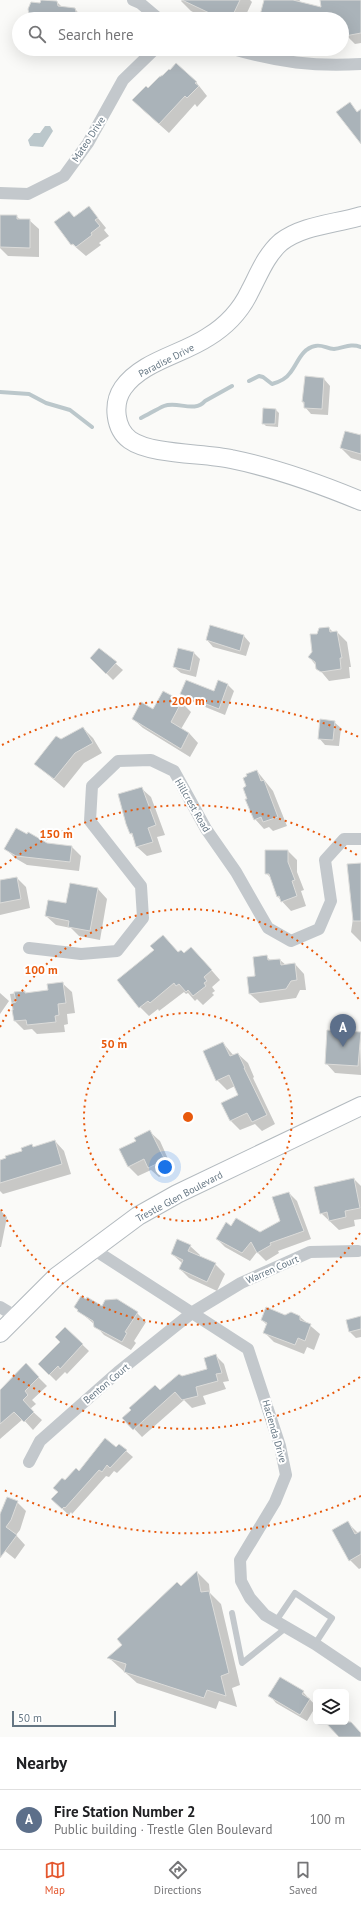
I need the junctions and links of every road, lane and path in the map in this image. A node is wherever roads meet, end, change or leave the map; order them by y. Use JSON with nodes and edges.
{"nodes":[{"id":1,"x":133,"y":0,"type":"edge"},
{"id":2,"x":151,"y":12,"type":"edge"},
{"id":3,"x":148,"y":56,"type":"edge"},
{"id":4,"x":260,"y":56,"type":"edge"},
{"id":5,"x":361,"y":64,"type":"edge"},
{"id":6,"x":0,"y":193,"type":"edge"},
{"id":7,"x":361,"y":216,"type":"edge"},
{"id":8,"x":361,"y":501,"type":"edge"},
{"id":9,"x":361,"y":839,"type":"edge"},
{"id":10,"x":29,"y":948,"type":"dead end"},
{"id":11,"x":361,"y":1106,"type":"edge"},
{"id":12,"x":93,"y":1249,"type":"junction"},
{"id":13,"x":358,"y":1251,"type":"dead end"},
{"id":14,"x":0,"y":1307,"type":"edge"},
{"id":15,"x":194,"y":1312,"type":"junction"},
{"id":16,"x":15,"y":1316,"type":"junction"},
{"id":17,"x":0,"y":1333,"type":"edge"},
{"id":18,"x":29,"y":1462,"type":"dead end"},
{"id":19,"x":232,"y":1613,"type":"dead end"},
{"id":20,"x":282,"y":1624,"type":"junction"},
{"id":21,"x":315,"y":1644,"type":"junction"},
{"id":22,"x":361,"y":1676,"type":"edge"}],
"edges":[{"from":1,"to":2,"type":"street"},
{"from":3,"to":6,"type":"street","name":"Mateo Drive"},
{"from":4,"to":5,"type":"street"},
{"from":7,"to":8,"type":"street","name":"Paradise Drive"},
{"from":9,"to":10,"type":"street","name":"Hillcrest Road"},
{"from":11,"to":12,"type":"street","name":"Trestle Glen Boulevard"},
{"from":12,"to":15,"type":"street","name":"Hacienda Drive"},
{"from":12,"to":16,"type":"street","name":"Trestle Glen Boulevard"},
{"from":13,"to":15,"type":"street","name":"Warren Court"},
{"from":14,"to":16,"type":"street"},
{"from":15,"to":18,"type":"street","name":"Benton Court"},
{"from":15,"to":20,"type":"street","name":"Hacienda Drive"},
{"from":16,"to":17,"type":"street","name":"Trestle Glen Boulevard"},
{"from":19,"to":20,"type":"lane"},
{"from":20,"to":21,"type":"street","name":"Hacienda Drive"},
{"from":20,"to":21,"type":"lane"},
{"from":21,"to":22,"type":"street","name":"Hacienda Drive"}]}
